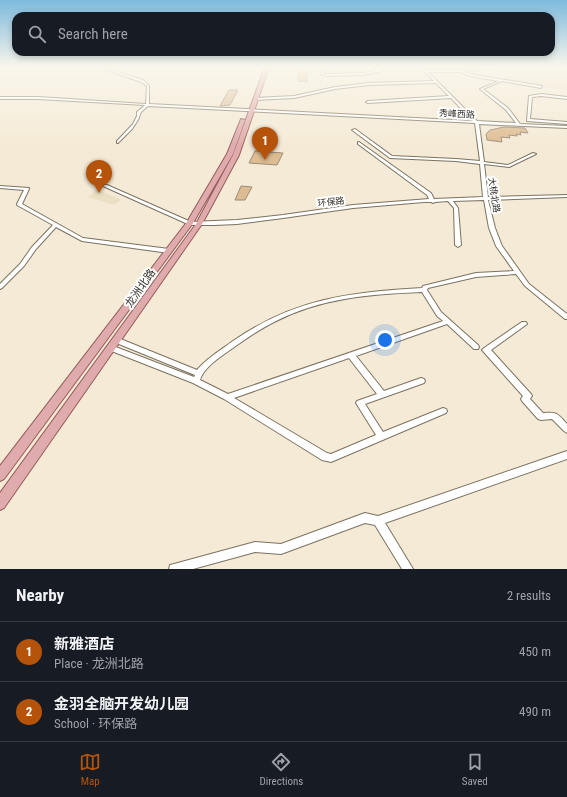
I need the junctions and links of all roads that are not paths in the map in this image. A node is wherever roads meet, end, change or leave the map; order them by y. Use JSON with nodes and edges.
{"nodes":[{"id":1,"x":148,"y":94,"type":"edge"},
{"id":2,"x":256,"y":94,"type":"edge"},
{"id":3,"x":258,"y":94,"type":"edge"},
{"id":4,"x":310,"y":94,"type":"edge"},
{"id":5,"x":449,"y":94,"type":"edge"},
{"id":6,"x":487,"y":94,"type":"edge"},
{"id":7,"x":452,"y":97,"type":"junction"},
{"id":8,"x":0,"y":98,"type":"edge"},
{"id":9,"x":567,"y":98,"type":"edge"},
{"id":10,"x":256,"y":99,"type":"junction"},
{"id":11,"x":368,"y":102,"type":"dead end"},
{"id":12,"x":147,"y":105,"type":"junction"},
{"id":13,"x":249,"y":111,"type":"junction"},
{"id":14,"x":477,"y":123,"type":"junction"},
{"id":15,"x":567,"y":123,"type":"edge"},
{"id":16,"x":519,"y":125,"type":"junction"},
{"id":17,"x":566,"y":128,"type":"edge"},
{"id":18,"x":354,"y":130,"type":"dead end"},
{"id":19,"x":118,"y":142,"type":"dead end"},
{"id":20,"x":359,"y":143,"type":"dead end"},
{"id":21,"x":534,"y":154,"type":"dead end"},
{"id":22,"x":482,"y":163,"type":"junction"},
{"id":23,"x":105,"y":186,"type":"dead end"},
{"id":24,"x":0,"y":187,"type":"edge"},
{"id":25,"x":567,"y":196,"type":"edge"},
{"id":26,"x":486,"y":199,"type":"junction"},
{"id":27,"x":450,"y":201,"type":"junction"},
{"id":28,"x":433,"y":202,"type":"junction"},
{"id":29,"x":194,"y":224,"type":"junction"},
{"id":30,"x":56,"y":225,"type":"junction"},
{"id":31,"x":458,"y":245,"type":"dead end"},
{"id":32,"x":169,"y":251,"type":"junction"},
{"id":33,"x":518,"y":272,"type":"junction"},
{"id":34,"x":0,"y":287,"type":"edge"},
{"id":35,"x":424,"y":290,"type":"junction"},
{"id":36,"x":567,"y":318,"type":"edge"},
{"id":37,"x":447,"y":322,"type":"junction"},
{"id":38,"x":524,"y":324,"type":"dead end"},
{"id":39,"x":116,"y":340,"type":"junction"},
{"id":40,"x":476,"y":347,"type":"dead end"},
{"id":41,"x":111,"y":348,"type":"junction"},
{"id":42,"x":351,"y":355,"type":"junction"},
{"id":43,"x":197,"y":377,"type":"junction"},
{"id":44,"x":421,"y":381,"type":"dead end"},
{"id":45,"x":382,"y":395,"type":"junction"},
{"id":46,"x":227,"y":397,"type":"junction"},
{"id":47,"x":443,"y":411,"type":"dead end"},
{"id":48,"x":567,"y":429,"type":"edge"},
{"id":49,"x":382,"y":437,"type":"junction"},
{"id":50,"x":567,"y":455,"type":"edge"},
{"id":51,"x":0,"y":475,"type":"edge"},
{"id":52,"x":0,"y":504,"type":"edge"},
{"id":53,"x":378,"y":521,"type":"junction"},
{"id":54,"x":174,"y":569,"type":"edge"},
{"id":55,"x":408,"y":569,"type":"edge"}],
"edges":[{"from":1,"to":12,"type":"street"},
{"from":2,"to":13,"type":"main road","name":"龙洲北路"},
{"from":3,"to":10,"type":"main road","name":"龙洲北路"},
{"from":4,"to":10,"type":"street"},
{"from":5,"to":7,"type":"street"},
{"from":6,"to":16,"type":"street"},
{"from":7,"to":11,"type":"street"},
{"from":7,"to":14,"type":"street"},
{"from":8,"to":12,"type":"street","name":"秀峰西路"},
{"from":9,"to":15,"type":"street"},
{"from":10,"to":13,"type":"main road","name":"龙洲北路"},
{"from":12,"to":13,"type":"street","name":"秀峰西路"},
{"from":12,"to":19,"type":"street"},
{"from":13,"to":14,"type":"street","name":"秀峰西路"},
{"from":13,"to":29,"type":"main road","name":"龙洲北路"},
{"from":14,"to":16,"type":"street","name":"秀峰西路"},
{"from":14,"to":22,"type":"street","name":"大桃北路"},
{"from":16,"to":17,"type":"street","name":"秀峰西路"},
{"from":18,"to":22,"type":"street"},
{"from":20,"to":28,"type":"street"},
{"from":21,"to":22,"type":"street"},
{"from":22,"to":26,"type":"street","name":"大桃北路"},
{"from":23,"to":29,"type":"street","name":"环保路"},
{"from":24,"to":30,"type":"street"},
{"from":25,"to":26,"type":"street","name":"环保路"},
{"from":26,"to":27,"type":"street","name":"环保路"},
{"from":26,"to":33,"type":"street","name":"大桃北路"},
{"from":27,"to":28,"type":"street","name":"环保路"},
{"from":27,"to":31,"type":"street"},
{"from":28,"to":29,"type":"street","name":"环保路"},
{"from":29,"to":32,"type":"main road","name":"龙洲北路"},
{"from":29,"to":39,"type":"main road","name":"龙洲北路"},
{"from":30,"to":32,"type":"street"},
{"from":30,"to":34,"type":"street"},
{"from":32,"to":51,"type":"main road","name":"龙洲北路"},
{"from":33,"to":35,"type":"street"},
{"from":33,"to":36,"type":"street","name":"大桃北路"},
{"from":35,"to":37,"type":"street"},
{"from":35,"to":43,"type":"street"},
{"from":37,"to":40,"type":"street"},
{"from":37,"to":42,"type":"street"},
{"from":38,"to":48,"type":"street"},
{"from":39,"to":41,"type":"main road","name":"龙洲北路"},
{"from":39,"to":43,"type":"street"},
{"from":41,"to":43,"type":"street"},
{"from":41,"to":52,"type":"main road","name":"龙洲北路"},
{"from":42,"to":45,"type":"street"},
{"from":42,"to":46,"type":"street"},
{"from":43,"to":46,"type":"street"},
{"from":44,"to":45,"type":"street"},
{"from":45,"to":49,"type":"street"},
{"from":46,"to":49,"type":"street"},
{"from":47,"to":49,"type":"street"},
{"from":50,"to":53,"type":"street"},
{"from":53,"to":54,"type":"street"},
{"from":53,"to":55,"type":"street"}]}
